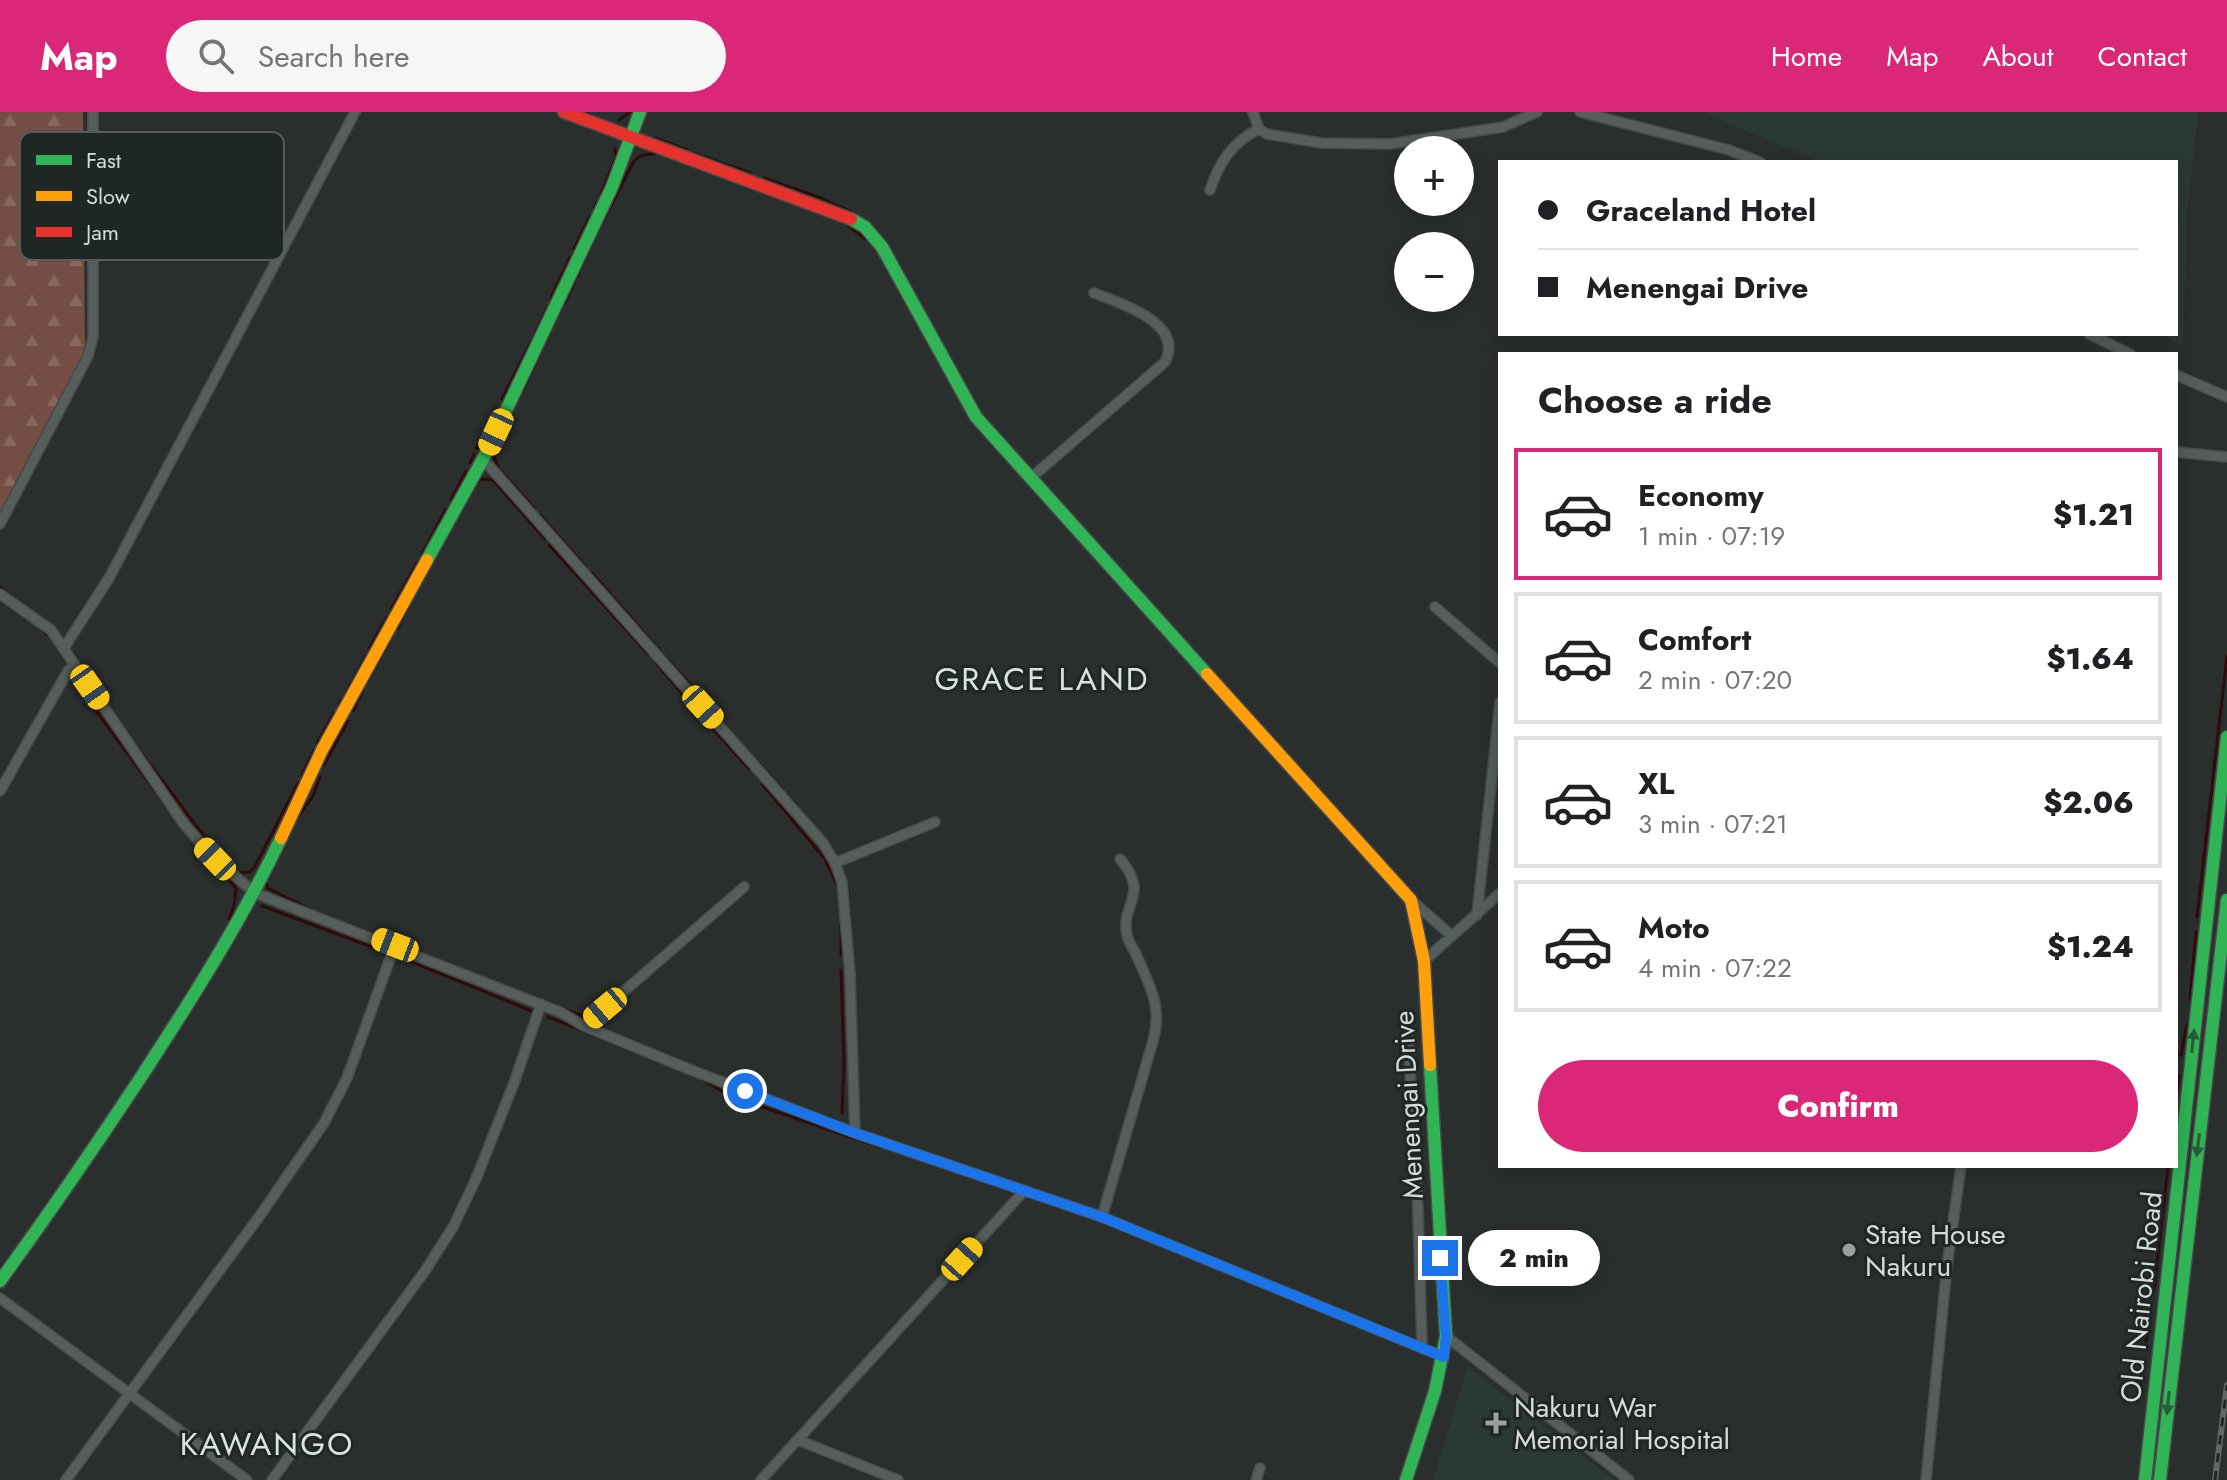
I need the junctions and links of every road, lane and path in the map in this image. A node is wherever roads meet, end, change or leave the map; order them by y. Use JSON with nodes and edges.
{"nodes":[{"id":1,"x":355,"y":112,"type":"edge"},
{"id":2,"x":564,"y":112,"type":"edge"},
{"id":3,"x":640,"y":112,"type":"edge"},
{"id":4,"x":1253,"y":112,"type":"edge"},
{"id":5,"x":1537,"y":112,"type":"edge"},
{"id":6,"x":1580,"y":112,"type":"edge"},
{"id":7,"x":1259,"y":129,"type":"junction"},
{"id":8,"x":632,"y":136,"type":"junction"},
{"id":9,"x":1755,"y":160,"type":"edge"},
{"id":10,"x":1210,"y":190,"type":"dead end"},
{"id":11,"x":284,"y":246,"type":"edge"},
{"id":12,"x":93,"y":260,"type":"edge"},
{"id":13,"x":277,"y":260,"type":"edge"},
{"id":14,"x":1094,"y":293,"type":"dead end"},
{"id":15,"x":2093,"y":336,"type":"edge"},
{"id":16,"x":2126,"y":352,"type":"edge"},
{"id":17,"x":2178,"y":376,"type":"edge"},
{"id":18,"x":2227,"y":397,"type":"edge"},
{"id":19,"x":2178,"y":452,"type":"edge"},
{"id":20,"x":2227,"y":457,"type":"edge"},
{"id":21,"x":483,"y":459,"type":"junction"},
{"id":22,"x":1032,"y":477,"type":"junction"},
{"id":23,"x":0,"y":524,"type":"edge"},
{"id":24,"x":0,"y":594,"type":"edge"},
{"id":25,"x":1435,"y":607,"type":"dead end"},
{"id":26,"x":64,"y":648,"type":"junction"},
{"id":27,"x":1498,"y":661,"type":"edge"},
{"id":28,"x":75,"y":666,"type":"junction"},
{"id":29,"x":1498,"y":721,"type":"edge"},
{"id":30,"x":2227,"y":737,"type":"edge"},
{"id":31,"x":0,"y":791,"type":"edge"},
{"id":32,"x":935,"y":822,"type":"dead end"},
{"id":33,"x":1120,"y":859,"type":"dead end"},
{"id":34,"x":835,"y":863,"type":"junction"},
{"id":35,"x":744,"y":887,"type":"dead end"},
{"id":36,"x":255,"y":893,"type":"junction"},
{"id":37,"x":1498,"y":895,"type":"edge"},
{"id":38,"x":1411,"y":900,"type":"junction"},
{"id":39,"x":2227,"y":900,"type":"edge"},
{"id":40,"x":1477,"y":915,"type":"junction"},
{"id":41,"x":1452,"y":936,"type":"junction"},
{"id":42,"x":395,"y":945,"type":"junction"},
{"id":43,"x":1424,"y":961,"type":"junction"},
{"id":44,"x":541,"y":1004,"type":"junction"},
{"id":45,"x":584,"y":1026,"type":"junction"},
{"id":46,"x":1408,"y":1035,"type":"dead end"},
{"id":47,"x":2183,"y":1070,"type":"edge"},
{"id":48,"x":2178,"y":1124,"type":"edge"},
{"id":49,"x":855,"y":1133,"type":"junction"},
{"id":50,"x":1961,"y":1168,"type":"edge"},
{"id":51,"x":2174,"y":1168,"type":"edge"},
{"id":52,"x":1024,"y":1191,"type":"junction"},
{"id":53,"x":1102,"y":1217,"type":"junction"},
{"id":54,"x":0,"y":1281,"type":"edge"},
{"id":55,"x":0,"y":1298,"type":"edge"},
{"id":56,"x":1446,"y":1336,"type":"junction"},
{"id":57,"x":1422,"y":1347,"type":"junction"},
{"id":58,"x":1444,"y":1357,"type":"junction"},
{"id":59,"x":129,"y":1394,"type":"junction"},
{"id":60,"x":798,"y":1440,"type":"junction"},
{"id":61,"x":1260,"y":1468,"type":"dead end"},
{"id":62,"x":66,"y":1480,"type":"edge"},
{"id":63,"x":247,"y":1480,"type":"edge"},
{"id":64,"x":272,"y":1480,"type":"edge"},
{"id":65,"x":761,"y":1480,"type":"edge"},
{"id":66,"x":898,"y":1480,"type":"edge"},
{"id":67,"x":1256,"y":1480,"type":"edge"},
{"id":68,"x":1406,"y":1480,"type":"edge"},
{"id":69,"x":1629,"y":1480,"type":"edge"},
{"id":70,"x":1926,"y":1480,"type":"edge"},
{"id":71,"x":2145,"y":1480,"type":"edge"},
{"id":72,"x":2160,"y":1480,"type":"edge"}],
"edges":[{"from":1,"to":11,"type":"street"},
{"from":2,"to":8,"type":"main road"},
{"from":3,"to":8,"type":"main road"},
{"from":4,"to":7,"type":"street"},
{"from":5,"to":7,"type":"street"},
{"from":6,"to":9,"type":"street"},
{"from":7,"to":10,"type":"street"},
{"from":8,"to":21,"type":"main road"},
{"from":8,"to":22,"type":"main road"},
{"from":12,"to":23,"type":"street"},
{"from":13,"to":26,"type":"street"},
{"from":14,"to":22,"type":"street"},
{"from":15,"to":16,"type":"street"},
{"from":17,"to":18,"type":"street"},
{"from":19,"to":20,"type":"street"},
{"from":21,"to":34,"type":"street"},
{"from":21,"to":36,"type":"main road"},
{"from":22,"to":38,"type":"main road"},
{"from":24,"to":26,"type":"street"},
{"from":25,"to":27,"type":"street"},
{"from":26,"to":28,"type":"street"},
{"from":28,"to":31,"type":"street"},
{"from":28,"to":36,"type":"street"},
{"from":29,"to":40,"type":"street"},
{"from":47,"to":30,"type":"main road","name":"Old Nairobi Road","one_way":true},
{"from":32,"to":34,"type":"street"},
{"from":33,"to":53,"type":"street"},
{"from":34,"to":49,"type":"street"},
{"from":35,"to":45,"type":"street"},
{"from":36,"to":42,"type":"street"},
{"from":36,"to":54,"type":"main road"},
{"from":37,"to":40,"type":"street"},
{"from":38,"to":41,"type":"street"},
{"from":38,"to":43,"type":"main road","name":"Menengai Drive"},
{"from":39,"to":72,"type":"main road","name":"Old Nairobi Road","one_way":true},
{"from":40,"to":41,"type":"street"},
{"from":41,"to":43,"type":"street"},
{"from":42,"to":44,"type":"street"},
{"from":42,"to":59,"type":"street"},
{"from":43,"to":56,"type":"main road","name":"Menengai Drive"},
{"from":44,"to":45,"type":"street"},
{"from":44,"to":64,"type":"street"},
{"from":45,"to":49,"type":"street"},
{"from":46,"to":57,"type":"street"},
{"from":47,"to":48,"type":"main road","name":"Old Nairobi Road"},
{"from":49,"to":52,"type":"street"},
{"from":50,"to":70,"type":"street"},
{"from":51,"to":71,"type":"main road","name":"Old Nairobi Road"},
{"from":52,"to":53,"type":"street"},
{"from":52,"to":60,"type":"street"},
{"from":53,"to":57,"type":"street"},
{"from":55,"to":59,"type":"street"},
{"from":56,"to":58,"type":"main road","name":"Menengai Drive"},
{"from":56,"to":69,"type":"street"},
{"from":57,"to":58,"type":"street"},
{"from":58,"to":68,"type":"main road","name":"Menengai Drive"},
{"from":59,"to":62,"type":"street"},
{"from":59,"to":63,"type":"street"},
{"from":60,"to":65,"type":"street"},
{"from":60,"to":66,"type":"street"},
{"from":61,"to":67,"type":"street"}]}
